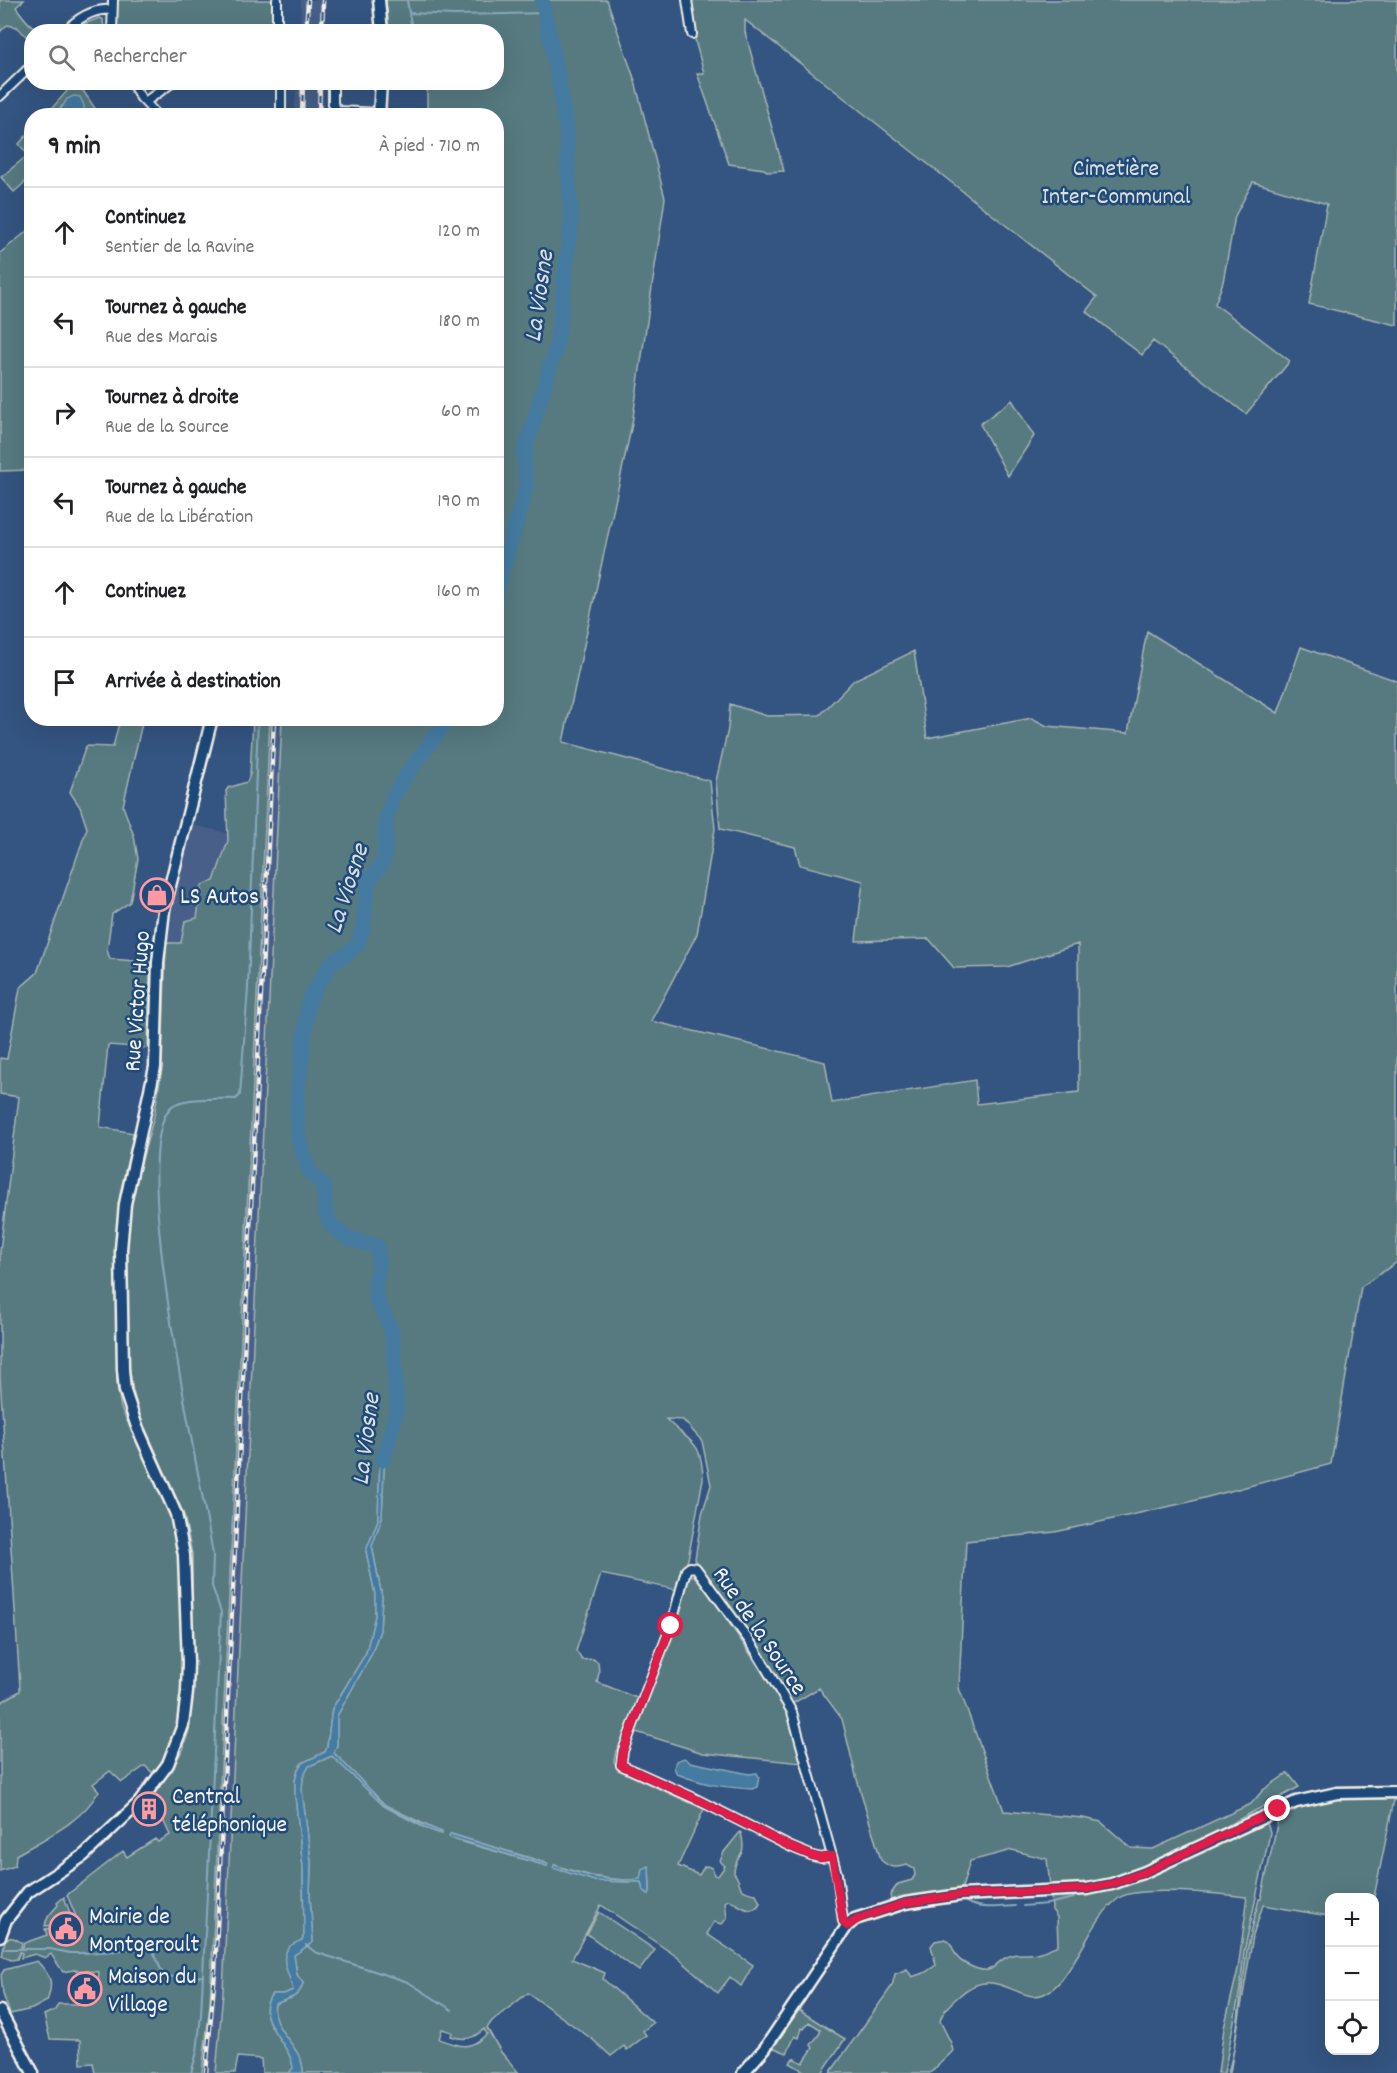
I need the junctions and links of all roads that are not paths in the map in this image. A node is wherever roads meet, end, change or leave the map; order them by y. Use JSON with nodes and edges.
{"nodes":[{"id":1,"x":113,"y":0,"type":"edge"},
{"id":2,"x":277,"y":0,"type":"edge"},
{"id":3,"x":370,"y":0,"type":"edge"},
{"id":4,"x":380,"y":0,"type":"edge"},
{"id":5,"x":687,"y":0,"type":"edge"},
{"id":6,"x":111,"y":10,"type":"junction"},
{"id":7,"x":74,"y":24,"type":"edge"},
{"id":8,"x":112,"y":24,"type":"edge"},
{"id":9,"x":277,"y":24,"type":"edge"},
{"id":10,"x":382,"y":24,"type":"edge"},
{"id":11,"x":692,"y":34,"type":"dead end"},
{"id":12,"x":24,"y":73,"type":"edge"},
{"id":13,"x":137,"y":90,"type":"edge"},
{"id":14,"x":162,"y":90,"type":"edge"},
{"id":15,"x":281,"y":90,"type":"edge"},
{"id":16,"x":333,"y":90,"type":"edge"},
{"id":17,"x":381,"y":90,"type":"edge"},
{"id":18,"x":0,"y":96,"type":"edge"},
{"id":19,"x":145,"y":102,"type":"junction"},
{"id":20,"x":151,"y":108,"type":"edge"},
{"id":21,"x":281,"y":108,"type":"edge"},
{"id":22,"x":334,"y":108,"type":"edge"},
{"id":23,"x":380,"y":108,"type":"edge"},
{"id":24,"x":210,"y":726,"type":"edge"},
{"id":25,"x":1397,"y":1792,"type":"edge"},
{"id":26,"x":832,"y":1856,"type":"junction"},
{"id":27,"x":3,"y":1919,"type":"edge"},
{"id":28,"x":847,"y":1926,"type":"junction"},
{"id":29,"x":0,"y":1936,"type":"edge"},
{"id":30,"x":0,"y":2011,"type":"edge"},
{"id":31,"x":33,"y":2073,"type":"edge"},
{"id":32,"x":743,"y":2073,"type":"edge"}],
"edges":[{"from":1,"to":6,"type":"street"},
{"from":2,"to":9,"type":"street"},
{"from":3,"to":4,"type":"street"},
{"from":4,"to":10,"type":"main road"},
{"from":5,"to":11,"type":"street"},
{"from":6,"to":7,"type":"street"},
{"from":6,"to":8,"type":"street"},
{"from":12,"to":18,"type":"street"},
{"from":13,"to":19,"type":"street"},
{"from":14,"to":19,"type":"street"},
{"from":15,"to":21,"type":"street"},
{"from":16,"to":22,"type":"street"},
{"from":17,"to":23,"type":"main road"},
{"from":19,"to":20,"type":"street"},
{"from":24,"to":27,"type":"main road","name":"Rue Victor Hugo"},
{"from":25,"to":28,"type":"main road"},
{"from":26,"to":26,"type":"street","name":"Rue de la Source"},
{"from":26,"to":28,"type":"street","name":"Rue de la Source"},
{"from":27,"to":29,"type":"main road","name":"Rue Victor Hugo"},
{"from":28,"to":32,"type":"main road"},
{"from":30,"to":31,"type":"main road"}]}
